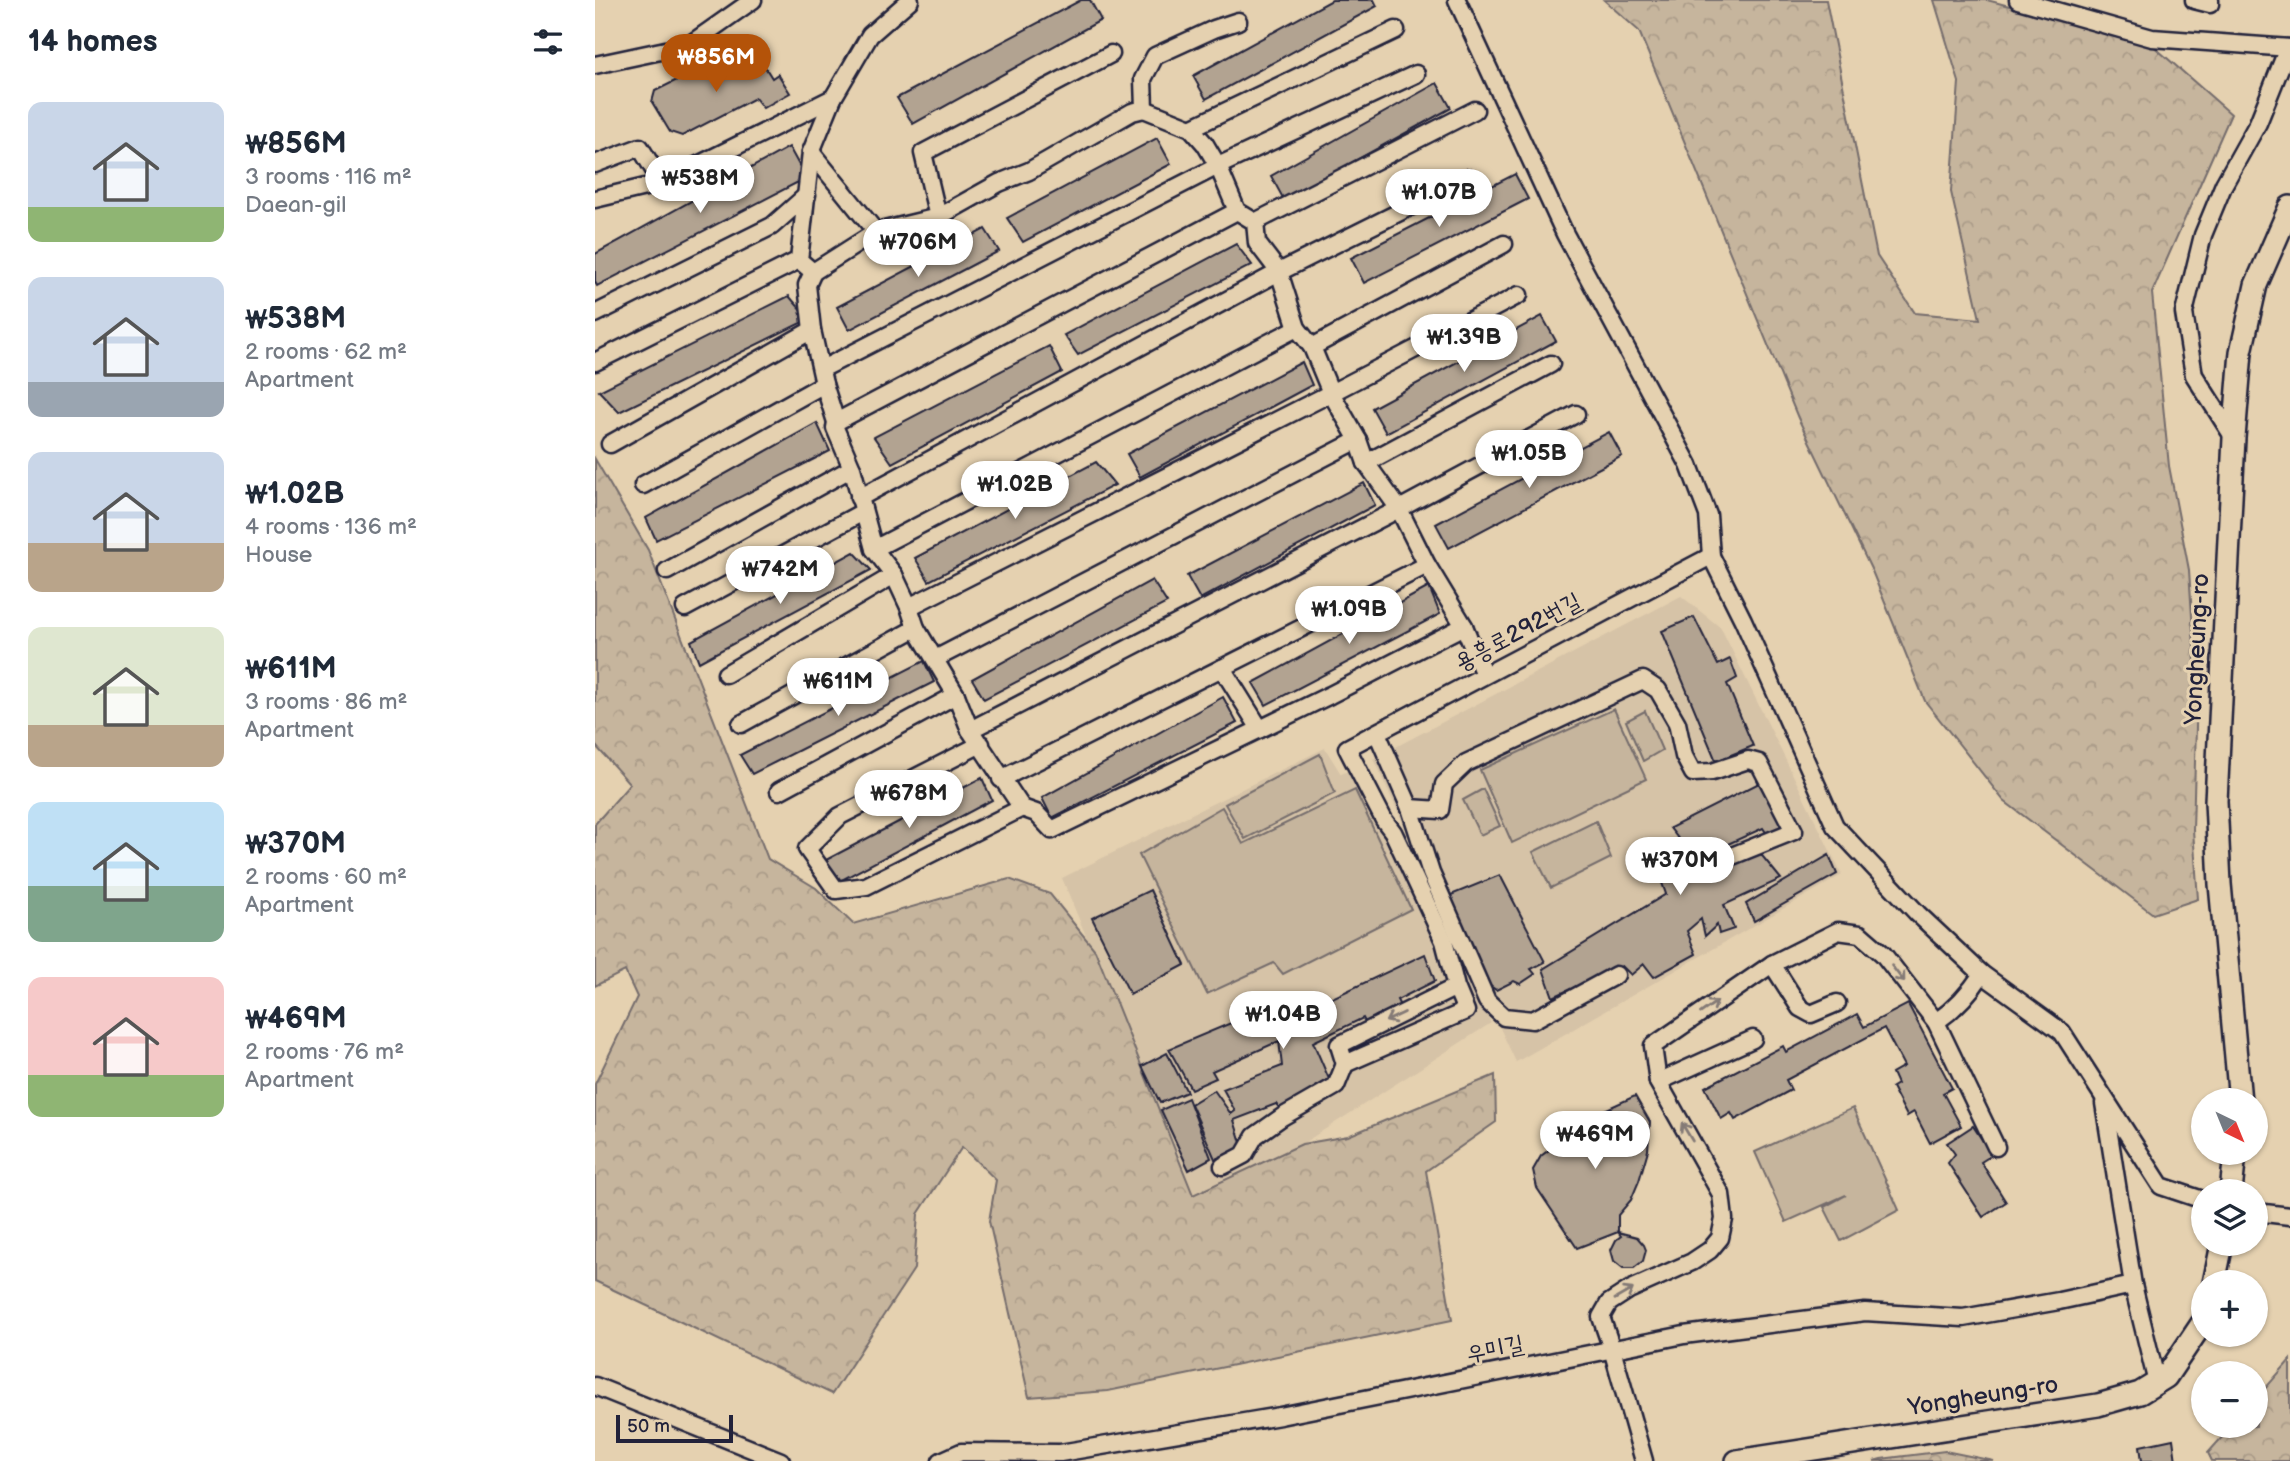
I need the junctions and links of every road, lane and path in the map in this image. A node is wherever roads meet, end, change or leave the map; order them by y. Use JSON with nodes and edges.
{"nodes":[{"id":1,"x":753,"y":0,"type":"edge"},
{"id":2,"x":910,"y":0,"type":"edge"},
{"id":3,"x":1457,"y":0,"type":"edge"},
{"id":4,"x":2018,"y":0,"type":"edge"},
{"id":5,"x":2194,"y":0,"type":"edge"},
{"id":6,"x":2210,"y":0,"type":"edge"},
{"id":7,"x":1238,"y":21,"type":"dead end"},
{"id":8,"x":1396,"y":30,"type":"dead end"},
{"id":9,"x":2289,"y":48,"type":"edge"},
{"id":10,"x":1111,"y":54,"type":"dead end"},
{"id":11,"x":595,"y":65,"type":"edge"},
{"id":12,"x":1416,"y":74,"type":"dead end"},
{"id":13,"x":833,"y":98,"type":"junction"},
{"id":14,"x":1144,"y":109,"type":"junction"},
{"id":15,"x":1475,"y":110,"type":"dead end"},
{"id":16,"x":1191,"y":128,"type":"junction"},
{"id":17,"x":811,"y":152,"type":"junction"},
{"id":18,"x":595,"y":164,"type":"edge"},
{"id":19,"x":1218,"y":166,"type":"junction"},
{"id":20,"x":1468,"y":178,"type":"dead end"},
{"id":21,"x":662,"y":183,"type":"junction"},
{"id":22,"x":807,"y":195,"type":"junction"},
{"id":23,"x":595,"y":199,"type":"edge"},
{"id":24,"x":2290,"y":207,"type":"edge"},
{"id":25,"x":1237,"y":211,"type":"junction"},
{"id":26,"x":938,"y":217,"type":"junction"},
{"id":27,"x":1255,"y":222,"type":"junction"},
{"id":28,"x":876,"y":232,"type":"junction"},
{"id":29,"x":1504,"y":244,"type":"dead end"},
{"id":30,"x":799,"y":260,"type":"junction"},
{"id":31,"x":813,"y":272,"type":"junction"},
{"id":32,"x":1279,"y":272,"type":"junction"},
{"id":33,"x":1519,"y":295,"type":"dead end"},
{"id":34,"x":595,"y":314,"type":"edge"},
{"id":35,"x":1297,"y":328,"type":"junction"},
{"id":36,"x":812,"y":330,"type":"junction"},
{"id":37,"x":1312,"y":347,"type":"junction"},
{"id":38,"x":595,"y":362,"type":"edge"},
{"id":39,"x":1551,"y":364,"type":"dead end"},
{"id":40,"x":823,"y":376,"type":"junction"},
{"id":41,"x":1331,"y":393,"type":"junction"},
{"id":42,"x":1576,"y":414,"type":"dead end"},
{"id":43,"x":836,"y":422,"type":"junction"},
{"id":44,"x":2234,"y":438,"type":"junction"},
{"id":45,"x":1358,"y":440,"type":"junction"},
{"id":46,"x":610,"y":443,"type":"dead end"},
{"id":47,"x":1366,"y":463,"type":"junction"},
{"id":48,"x":852,"y":468,"type":"junction"},
{"id":49,"x":643,"y":485,"type":"dead end"},
{"id":50,"x":861,"y":505,"type":"junction"},
{"id":51,"x":1399,"y":509,"type":"junction"},
{"id":52,"x":874,"y":549,"type":"junction"},
{"id":53,"x":1711,"y":556,"type":"junction"},
{"id":54,"x":1427,"y":565,"type":"junction"},
{"id":55,"x":667,"y":571,"type":"dead end"},
{"id":56,"x":894,"y":575,"type":"junction"},
{"id":57,"x":909,"y":607,"type":"junction"},
{"id":58,"x":685,"y":608,"type":"dead end"},
{"id":59,"x":1464,"y":626,"type":"junction"},
{"id":60,"x":916,"y":628,"type":"junction"},
{"id":61,"x":935,"y":659,"type":"junction"},
{"id":62,"x":1222,"y":668,"type":"junction"},
{"id":63,"x":726,"y":674,"type":"dead end"},
{"id":64,"x":1484,"y":675,"type":"junction"},
{"id":65,"x":956,"y":695,"type":"junction"},
{"id":66,"x":741,"y":724,"type":"dead end"},
{"id":67,"x":1260,"y":729,"type":"junction"},
{"id":68,"x":970,"y":730,"type":"junction"},
{"id":69,"x":1377,"y":733,"type":"junction"},
{"id":70,"x":981,"y":744,"type":"junction"},
{"id":71,"x":1001,"y":779,"type":"junction"},
{"id":72,"x":779,"y":791,"type":"dead end"},
{"id":73,"x":1021,"y":808,"type":"junction"},
{"id":74,"x":1410,"y":808,"type":"junction"},
{"id":75,"x":1727,"y":858,"type":"dead end"},
{"id":76,"x":1772,"y":964,"type":"junction"},
{"id":77,"x":1982,"y":974,"type":"junction"},
{"id":78,"x":1616,"y":975,"type":"dead end"},
{"id":79,"x":1457,"y":987,"type":"junction"},
{"id":80,"x":1837,"y":1003,"type":"dead end"},
{"id":81,"x":1936,"y":1022,"type":"junction"},
{"id":82,"x":1753,"y":1039,"type":"dead end"},
{"id":83,"x":1345,"y":1064,"type":"junction"},
{"id":84,"x":1658,"y":1082,"type":"junction"},
{"id":85,"x":2239,"y":1088,"type":"edge"},
{"id":86,"x":2103,"y":1097,"type":"junction"},
{"id":87,"x":1996,"y":1147,"type":"dead end"},
{"id":88,"x":1223,"y":1166,"type":"dead end"},
{"id":89,"x":2191,"y":1196,"type":"edge"},
{"id":90,"x":2268,"y":1213,"type":"edge"},
{"id":91,"x":2290,"y":1216,"type":"edge"},
{"id":92,"x":2133,"y":1284,"type":"junction"},
{"id":93,"x":2191,"y":1340,"type":"edge"},
{"id":94,"x":1612,"y":1349,"type":"junction"},
{"id":95,"x":2157,"y":1383,"type":"junction"},
{"id":96,"x":595,"y":1386,"type":"edge"},
{"id":97,"x":781,"y":1461,"type":"edge"},
{"id":98,"x":941,"y":1461,"type":"edge"},
{"id":99,"x":1644,"y":1461,"type":"edge"},
{"id":100,"x":1737,"y":1461,"type":"edge"}],
"edges":[{"from":1,"to":11,"type":"street"},
{"from":2,"to":13,"type":"street"},
{"from":3,"to":53,"type":"street"},
{"from":4,"to":9,"type":"street"},
{"from":5,"to":6,"type":"street"},
{"from":7,"to":14,"type":"street"},
{"from":8,"to":16,"type":"street"},
{"from":9,"to":44,"type":"street"},
{"from":10,"to":26,"type":"street"},
{"from":12,"to":19,"type":"street"},
{"from":13,"to":17,"type":"street"},
{"from":13,"to":21,"type":"street"},
{"from":14,"to":16,"type":"street"},
{"from":14,"to":26,"type":"street"},
{"from":15,"to":27,"type":"street"},
{"from":16,"to":19,"type":"street"},
{"from":17,"to":22,"type":"street"},
{"from":17,"to":28,"type":"street"},
{"from":18,"to":21,"type":"street"},
{"from":19,"to":25,"type":"street"},
{"from":19,"to":40,"type":"street"},
{"from":20,"to":32,"type":"street"},
{"from":21,"to":23,"type":"street"},
{"from":22,"to":30,"type":"street"},
{"from":22,"to":34,"type":"street"},
{"from":24,"to":44,"type":"main road","name":"Yongheung-ro"},
{"from":25,"to":27,"type":"street"},
{"from":25,"to":43,"type":"street"},
{"from":26,"to":28,"type":"street"},
{"from":27,"to":32,"type":"street"},
{"from":28,"to":31,"type":"street"},
{"from":29,"to":37,"type":"street"},
{"from":30,"to":31,"type":"street"},
{"from":30,"to":38,"type":"street"},
{"from":31,"to":36,"type":"street"},
{"from":32,"to":35,"type":"street"},
{"from":32,"to":50,"type":"street"},
{"from":33,"to":41,"type":"street"},
{"from":35,"to":37,"type":"street"},
{"from":35,"to":52,"type":"street"},
{"from":36,"to":40,"type":"street"},
{"from":36,"to":46,"type":"street"},
{"from":37,"to":41,"type":"street"},
{"from":39,"to":47,"type":"street"},
{"from":40,"to":43,"type":"street"},
{"from":40,"to":49,"type":"street"},
{"from":41,"to":45,"type":"street"},
{"from":41,"to":57,"type":"street"},
{"from":42,"to":51,"type":"street"},
{"from":43,"to":48,"type":"street"},
{"from":44,"to":85,"type":"main road","name":"Yongheung-ro"},
{"from":45,"to":47,"type":"street"},
{"from":45,"to":61,"type":"street"},
{"from":47,"to":51,"type":"street"},
{"from":48,"to":50,"type":"street"},
{"from":48,"to":55,"type":"street"},
{"from":50,"to":52,"type":"street"},
{"from":50,"to":58,"type":"street"},
{"from":51,"to":54,"type":"street"},
{"from":51,"to":68,"type":"street"},
{"from":52,"to":56,"type":"street"},
{"from":53,"to":64,"type":"street","name":"용흥로292번길"},
{"from":53,"to":77,"type":"street"},
{"from":54,"to":59,"type":"street"},
{"from":54,"to":62,"type":"street"},
{"from":56,"to":57,"type":"street"},
{"from":56,"to":63,"type":"street"},
{"from":57,"to":60,"type":"street"},
{"from":59,"to":64,"type":"street"},
{"from":59,"to":67,"type":"street"},
{"from":60,"to":61,"type":"street"},
{"from":60,"to":66,"type":"street"},
{"from":61,"to":65,"type":"street"},
{"from":62,"to":67,"type":"street"},
{"from":62,"to":71,"type":"street"},
{"from":64,"to":69,"type":"street","name":"용흥로292번길"},
{"from":65,"to":68,"type":"street"},
{"from":65,"to":72,"type":"street"},
{"from":67,"to":73,"type":"street"},
{"from":68,"to":70,"type":"street"},
{"from":69,"to":74,"type":"street"},
{"from":69,"to":79,"type":"street","name":"용흥로292번길"},
{"from":70,"to":71,"type":"street"},
{"from":70,"to":73,"type":"street"},
{"from":71,"to":73,"type":"street"},
{"from":74,"to":75,"type":"street"},
{"from":74,"to":78,"type":"street"},
{"from":76,"to":80,"type":"street"},
{"from":76,"to":81,"type":"street","one_way":true},
{"from":84,"to":76,"type":"street","one_way":true},
{"from":77,"to":81,"type":"street"},
{"from":77,"to":86,"type":"street"},
{"from":79,"to":83,"type":"street","one_way":true},
{"from":79,"to":83,"type":"street"},
{"from":81,"to":87,"type":"street"},
{"from":82,"to":84,"type":"street"},
{"from":83,"to":88,"type":"street"},
{"from":94,"to":84,"type":"street","one_way":true},
{"from":86,"to":89,"type":"street"},
{"from":86,"to":92,"type":"street"},
{"from":90,"to":91,"type":"street"},
{"from":92,"to":94,"type":"street","name":"우미길"},
{"from":92,"to":95,"type":"street"},
{"from":93,"to":95,"type":"main road","name":"Yongheung-ro"},
{"from":94,"to":98,"type":"street","name":"우미길"},
{"from":94,"to":99,"type":"street"},
{"from":95,"to":100,"type":"main road","name":"Yongheung-ro"},
{"from":96,"to":97,"type":"street"}]}
